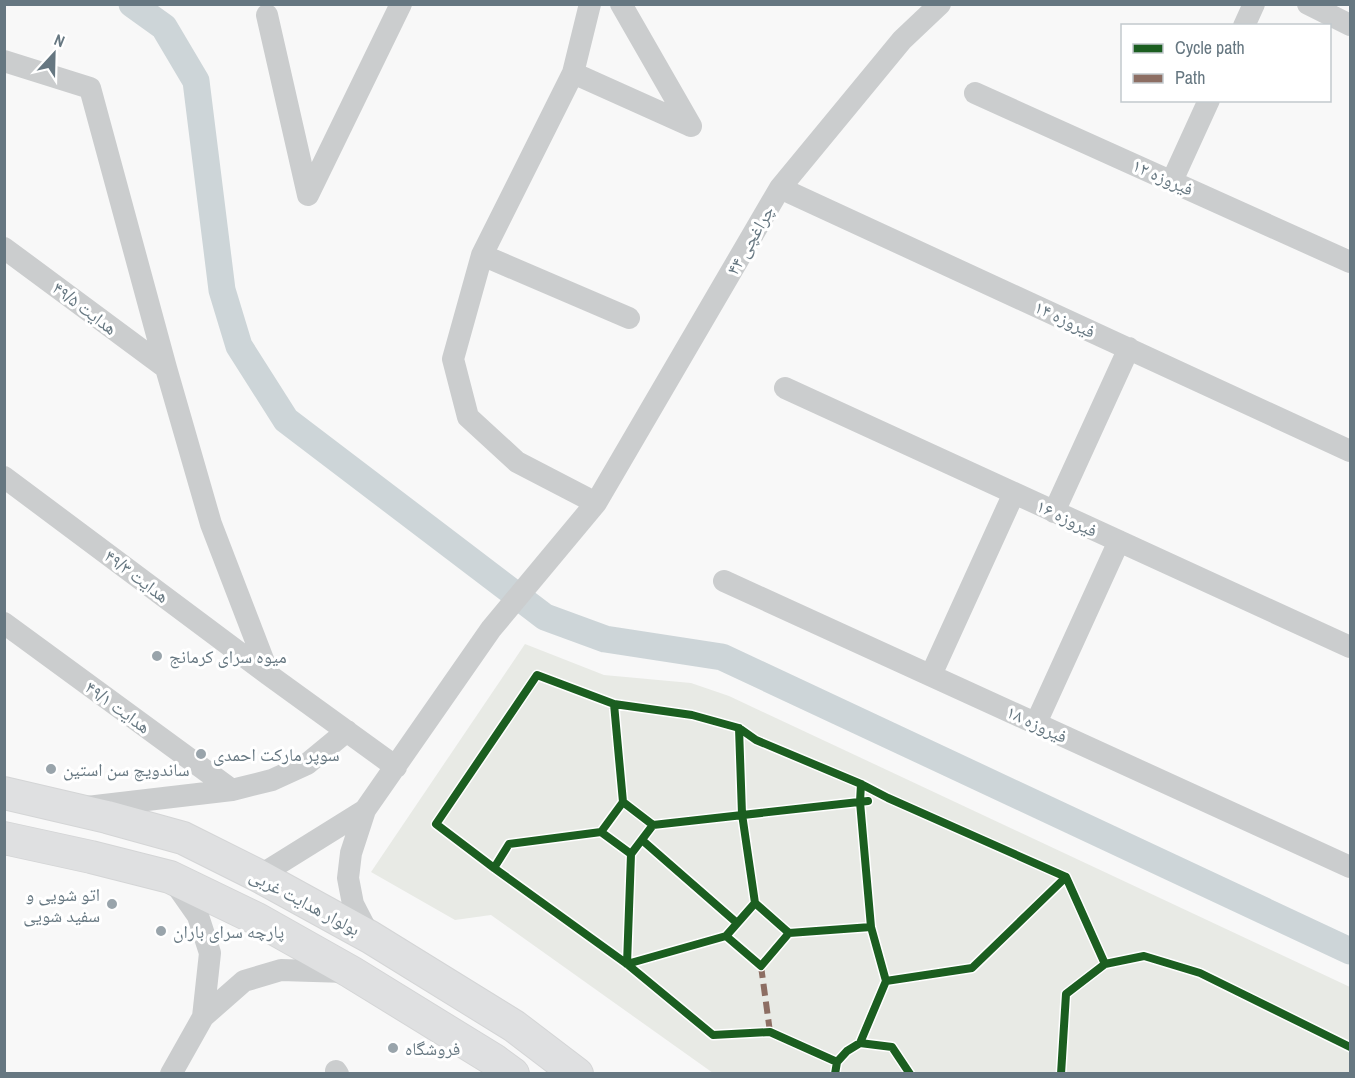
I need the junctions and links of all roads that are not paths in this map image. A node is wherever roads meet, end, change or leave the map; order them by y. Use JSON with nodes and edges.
{"nodes":[{"id":1,"x":401,"y":4,"type":"edge"},
{"id":2,"x":590,"y":4,"type":"edge"},
{"id":3,"x":621,"y":4,"type":"edge"},
{"id":4,"x":940,"y":4,"type":"edge"},
{"id":5,"x":1254,"y":4,"type":"edge"},
{"id":6,"x":1308,"y":4,"type":"edge"},
{"id":7,"x":267,"y":15,"type":"dead end"},
{"id":8,"x":1245,"y":24,"type":"edge"},
{"id":9,"x":1350,"y":25,"type":"edge"},
{"id":10,"x":4,"y":61,"type":"edge"},
{"id":11,"x":573,"y":73,"type":"junction"},
{"id":12,"x":975,"y":93,"type":"dead end"},
{"id":13,"x":1208,"y":102,"type":"edge"},
{"id":14,"x":1172,"y":181,"type":"junction"},
{"id":15,"x":780,"y":188,"type":"junction"},
{"id":16,"x":4,"y":248,"type":"edge"},
{"id":17,"x":482,"y":255,"type":"junction"},
{"id":18,"x":1350,"y":262,"type":"edge"},
{"id":19,"x":629,"y":318,"type":"dead end"},
{"id":20,"x":1129,"y":348,"type":"junction"},
{"id":21,"x":166,"y":368,"type":"junction"},
{"id":22,"x":784,"y":388,"type":"dead end"},
{"id":23,"x":1350,"y":451,"type":"edge"},
{"id":24,"x":4,"y":477,"type":"edge"},
{"id":25,"x":1014,"y":493,"type":"junction"},
{"id":26,"x":596,"y":503,"type":"junction"},
{"id":27,"x":1054,"y":512,"type":"junction"},
{"id":28,"x":1119,"y":542,"type":"junction"},
{"id":29,"x":724,"y":581,"type":"dead end"},
{"id":30,"x":4,"y":623,"type":"edge"},
{"id":31,"x":1350,"y":647,"type":"edge"},
{"id":32,"x":269,"y":675,"type":"junction"},
{"id":33,"x":931,"y":675,"type":"junction"},
{"id":34,"x":1036,"y":723,"type":"junction"},
{"id":35,"x":347,"y":731,"type":"junction"},
{"id":36,"x":396,"y":767,"type":"junction"},
{"id":37,"x":232,"y":790,"type":"junction"},
{"id":38,"x":4,"y":793,"type":"edge"},
{"id":39,"x":71,"y":809,"type":"junction"},
{"id":40,"x":365,"y":810,"type":"junction"},
{"id":41,"x":4,"y":838,"type":"edge"},
{"id":42,"x":1350,"y":867,"type":"edge"},
{"id":43,"x":259,"y":876,"type":"junction"},
{"id":44,"x":170,"y":877,"type":"junction"},
{"id":45,"x":370,"y":937,"type":"junction"},
{"id":46,"x":351,"y":972,"type":"junction"},
{"id":47,"x":202,"y":1017,"type":"junction"},
{"id":48,"x":171,"y":1074,"type":"edge"},
{"id":49,"x":513,"y":1074,"type":"edge"},
{"id":50,"x":578,"y":1074,"type":"edge"}],
"edges":[{"from":1,"to":7,"type":"street"},
{"from":2,"to":11,"type":"street"},
{"from":3,"to":11,"type":"street"},
{"from":4,"to":15,"type":"street","name":"چراغچی ۴۴"},
{"from":5,"to":8,"type":"street"},
{"from":6,"to":9,"type":"street"},
{"from":10,"to":21,"type":"street"},
{"from":11,"to":17,"type":"street"},
{"from":12,"to":14,"type":"street","name":"فیروزه ۱۲"},
{"from":13,"to":14,"type":"street"},
{"from":14,"to":18,"type":"street","name":"فیروزه ۱۲"},
{"from":15,"to":20,"type":"street","name":"فیروزه ۱۴"},
{"from":15,"to":26,"type":"street","name":"چراغچی ۴۴"},
{"from":16,"to":21,"type":"street","name":"هدایت ۴۹/۵"},
{"from":17,"to":19,"type":"street"},
{"from":17,"to":26,"type":"street"},
{"from":20,"to":23,"type":"street","name":"فیروزه ۱۴"},
{"from":20,"to":27,"type":"street"},
{"from":21,"to":32,"type":"street"},
{"from":22,"to":25,"type":"street","name":"فیروزه ۱۶"},
{"from":24,"to":32,"type":"street","name":"هدایت ۴۹/۳"},
{"from":25,"to":27,"type":"street","name":"فیروزه ۱۶"},
{"from":25,"to":33,"type":"street"},
{"from":26,"to":36,"type":"street","name":"چراغچی ۴۴"},
{"from":27,"to":28,"type":"street","name":"فیروزه ۱۶"},
{"from":28,"to":31,"type":"street","name":"فیروزه ۱۶"},
{"from":28,"to":34,"type":"street"},
{"from":29,"to":33,"type":"street","name":"فیروزه ۱۸"},
{"from":30,"to":37,"type":"street","name":"هدایت ۴۹/۱"},
{"from":32,"to":35,"type":"street","name":"هدایت ۴۹/۳"},
{"from":33,"to":34,"type":"street","name":"فیروزه ۱۸"},
{"from":34,"to":42,"type":"street","name":"فیروزه ۱۸"},
{"from":35,"to":36,"type":"street","name":"هدایت ۴۹/۳"},
{"from":35,"to":37,"type":"street"},
{"from":36,"to":40,"type":"street","name":"چراغچی ۴۴"},
{"from":37,"to":39,"type":"street"},
{"from":38,"to":39,"type":"main road","name":"بولوار هدایت غربی"},
{"from":39,"to":43,"type":"main road","name":"بولوار هدایت غربی"},
{"from":40,"to":43,"type":"street"},
{"from":40,"to":45,"type":"street"},
{"from":41,"to":44,"type":"main road","name":"بولوار هدایت غربی"},
{"from":43,"to":45,"type":"main road","name":"بولوار هدایت غربی"},
{"from":44,"to":46,"type":"main road","name":"بولوار هدایت غربی"},
{"from":44,"to":47,"type":"street"},
{"from":45,"to":50,"type":"main road","name":"بولوار هدایت غربی"},
{"from":46,"to":47,"type":"street"},
{"from":46,"to":49,"type":"main road","name":"بولوار هدایت غربی"},
{"from":47,"to":48,"type":"street"}]}
